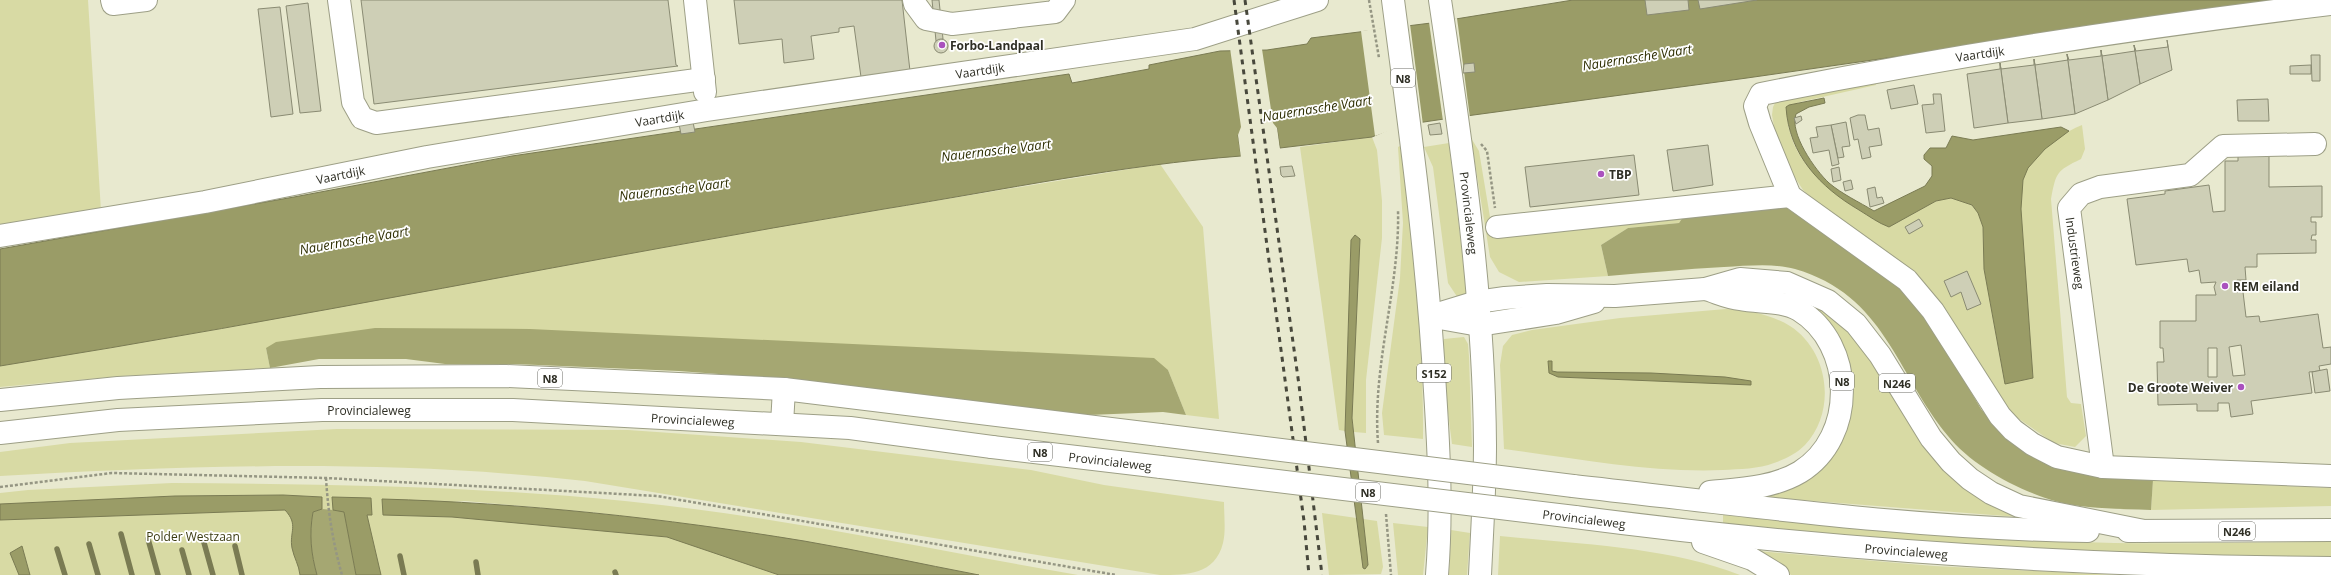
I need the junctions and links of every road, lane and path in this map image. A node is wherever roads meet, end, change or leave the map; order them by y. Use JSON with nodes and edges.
{"nodes":[{"id":1,"x":112,"y":0,"type":"edge"},
{"id":2,"x":146,"y":0,"type":"edge"},
{"id":3,"x":339,"y":0,"type":"edge"},
{"id":4,"x":695,"y":0,"type":"edge"},
{"id":5,"x":914,"y":0,"type":"edge"},
{"id":6,"x":1064,"y":0,"type":"edge"},
{"id":7,"x":1317,"y":0,"type":"edge"},
{"id":8,"x":1369,"y":0,"type":"edge"},
{"id":9,"x":1393,"y":0,"type":"edge"},
{"id":10,"x":2331,"y":4,"type":"edge"},
{"id":11,"x":1442,"y":10,"type":"edge"},
{"id":12,"x":1374,"y":29,"type":"dead end"},
{"id":13,"x":704,"y":79,"type":"junction"},
{"id":14,"x":707,"y":110,"type":"junction"},
{"id":15,"x":1479,"y":141,"type":"dead end"},
{"id":16,"x":2315,"y":144,"type":"dead end"},
{"id":17,"x":1790,"y":196,"type":"junction"},
{"id":18,"x":1397,"y":206,"type":"dead end"},
{"id":19,"x":1497,"y":227,"type":"joint"},
{"id":20,"x":0,"y":236,"type":"edge"},
{"id":21,"x":1705,"y":289,"type":"junction"},
{"id":22,"x":1614,"y":296,"type":"junction"},
{"id":23,"x":1477,"y":302,"type":"junction"},
{"id":24,"x":1431,"y":316,"type":"junction"},
{"id":25,"x":1479,"y":325,"type":"junction"},
{"id":26,"x":784,"y":389,"type":"junction"},
{"id":27,"x":0,"y":400,"type":"edge"},
{"id":28,"x":782,"y":424,"type":"junction"},
{"id":29,"x":0,"y":433,"type":"edge"},
{"id":30,"x":1378,"y":446,"type":"dead end"},
{"id":31,"x":2103,"y":467,"type":"junction"},
{"id":32,"x":2331,"y":476,"type":"edge"},
{"id":33,"x":326,"y":478,"type":"junction"},
{"id":34,"x":0,"y":487,"type":"edge"},
{"id":35,"x":1665,"y":496,"type":"junction"},
{"id":36,"x":1385,"y":512,"type":"dead end"},
{"id":37,"x":1668,"y":529,"type":"junction"},
{"id":38,"x":2331,"y":530,"type":"edge"},
{"id":39,"x":2144,"y":531,"type":"junction"},
{"id":40,"x":2213,"y":567,"type":"junction"},
{"id":41,"x":2331,"y":568,"type":"edge"},
{"id":42,"x":342,"y":575,"type":"edge"},
{"id":43,"x":1116,"y":575,"type":"edge"},
{"id":44,"x":1392,"y":575,"type":"edge"},
{"id":45,"x":1437,"y":575,"type":"edge"},
{"id":46,"x":1480,"y":575,"type":"edge"},
{"id":47,"x":1778,"y":575,"type":"edge"},
{"id":48,"x":2192,"y":575,"type":"edge"}],
"edges":[{"from":1,"to":2,"type":"main road"},
{"from":3,"to":13,"type":"main road"},
{"from":4,"to":13,"type":"main road"},
{"from":5,"to":6,"type":"main road"},
{"from":7,"to":14,"type":"main road","name":"Vaartdijk"},
{"from":8,"to":12,"type":"path"},
{"from":9,"to":24,"type":"main road","number":"N8"},
{"from":10,"to":17,"type":"main road","name":"Vaartdijk"},
{"from":11,"to":23,"type":"main road","name":"Provincialeweg"},
{"from":13,"to":14,"type":"main road"},
{"from":14,"to":20,"type":"main road","name":"Vaartdijk"},
{"from":15,"to":19,"type":"path"},
{"from":16,"to":31,"type":"main road","name":"Industrieweg"},
{"from":17,"to":19,"type":"main road"},
{"from":17,"to":31,"type":"main road","name":"Vaartdijk"},
{"from":18,"to":30,"type":"path"},
{"from":21,"to":22,"type":"main road","number":"N8"},
{"from":21,"to":35,"type":"main road","number":"N8"},
{"from":21,"to":39,"type":"main road","number":"N246"},
{"from":22,"to":23,"type":"main road","number":"N8"},
{"from":22,"to":25,"type":"main road","number":"N8"},
{"from":23,"to":24,"type":"main road","number":"N8"},
{"from":23,"to":25,"type":"main road","name":"Provincialeweg"},
{"from":24,"to":25,"type":"main road","number":"N8"},
{"from":24,"to":45,"type":"main road","number":"S152"},
{"from":25,"to":46,"type":"main road","name":"Provincialeweg"},
{"from":26,"to":27,"type":"main road","number":"N8"},
{"from":26,"to":28,"type":"main road"},
{"from":26,"to":35,"type":"main road","number":"N8","bridge":true},
{"from":28,"to":29,"type":"main road","name":"Provincialeweg","number":"N8"},
{"from":28,"to":37,"type":"main road","name":"Provincialeweg","number":"N8","bridge":true},
{"from":31,"to":32,"type":"main road"},
{"from":33,"to":34,"type":"path"},
{"from":33,"to":42,"type":"path"},
{"from":33,"to":43,"type":"path"},
{"from":35,"to":39,"type":"main road","number":"N246"},
{"from":36,"to":44,"type":"path"},
{"from":37,"to":40,"type":"main road","name":"Provincialeweg"},
{"from":37,"to":47,"type":"main road","number":"N8"},
{"from":38,"to":39,"type":"main road","number":"N246"},
{"from":40,"to":41,"type":"main road","name":"Provincialeweg"},
{"from":40,"to":48,"type":"main road"}]}
